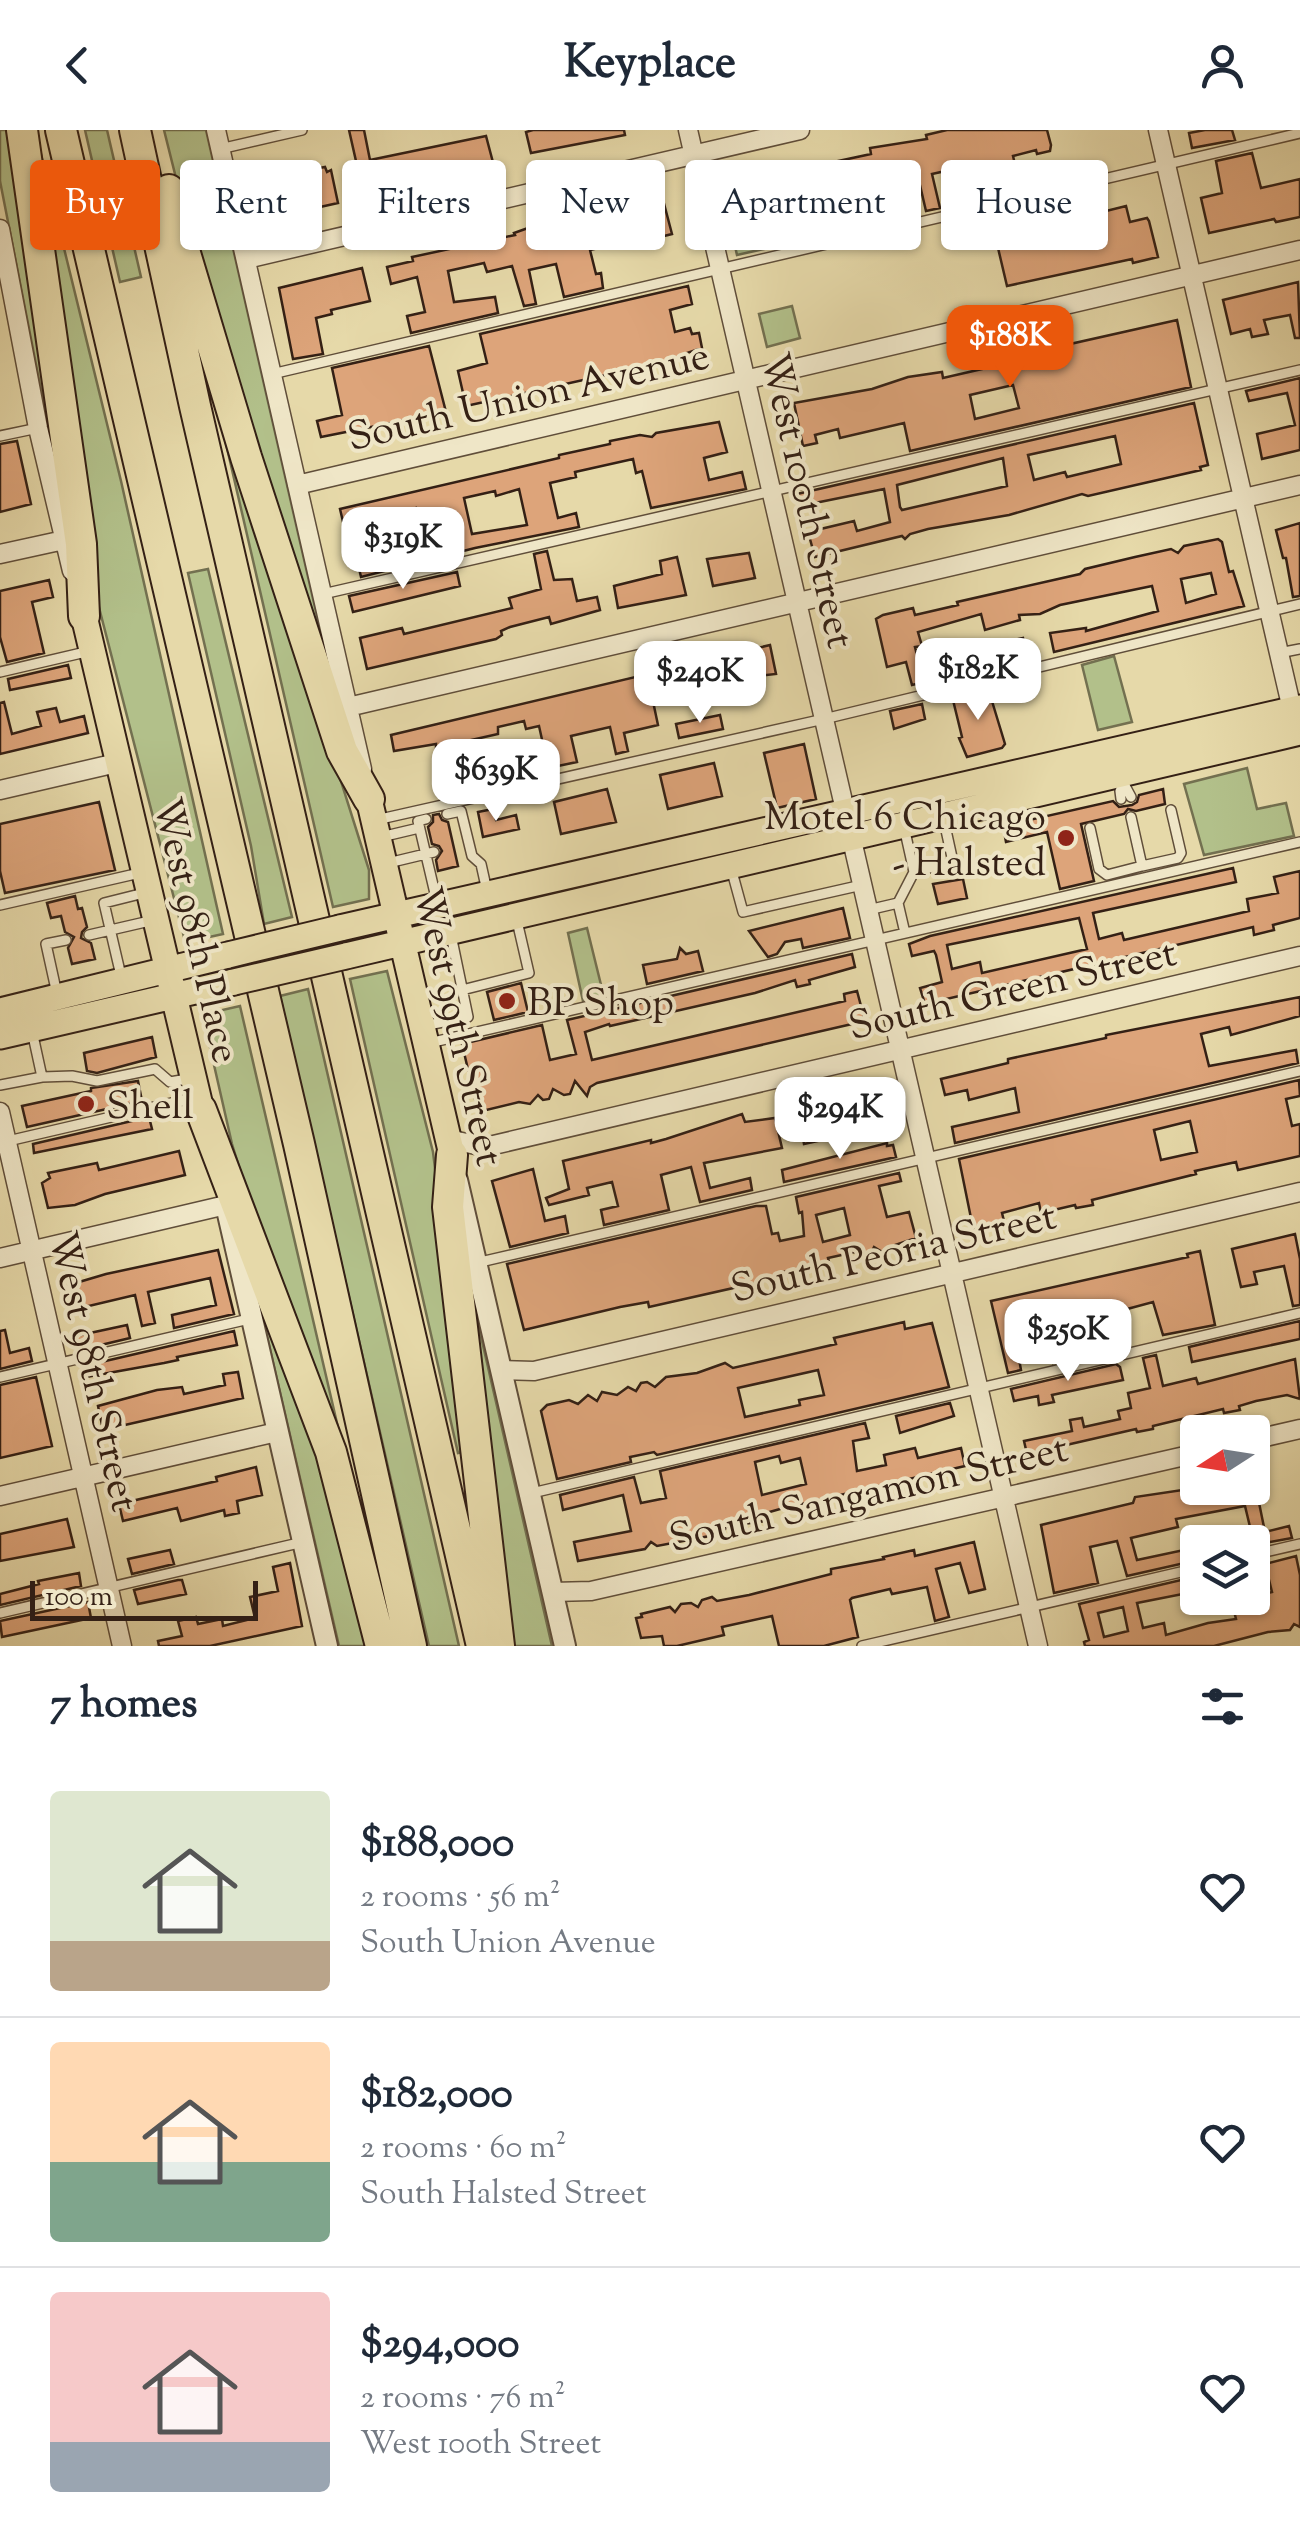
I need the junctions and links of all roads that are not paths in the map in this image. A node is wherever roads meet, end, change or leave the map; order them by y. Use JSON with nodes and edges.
{"nodes":[{"id":1,"x":22,"y":130,"type":"edge"},
{"id":2,"x":61,"y":130,"type":"edge"},
{"id":3,"x":136,"y":130,"type":"edge"},
{"id":4,"x":154,"y":130,"type":"edge"},
{"id":5,"x":216,"y":130,"type":"edge"},
{"id":6,"x":302,"y":130,"type":"edge"},
{"id":7,"x":688,"y":130,"type":"edge"},
{"id":8,"x":800,"y":130,"type":"edge"},
{"id":9,"x":1158,"y":130,"type":"edge"},
{"id":10,"x":1300,"y":133,"type":"edge"},
{"id":11,"x":220,"y":149,"type":"junction"},
{"id":12,"x":693,"y":155,"type":"junction"},
{"id":13,"x":1166,"y":164,"type":"junction"},
{"id":14,"x":0,"y":229,"type":"edge"},
{"id":15,"x":1300,"y":250,"type":"edge"},
{"id":16,"x":246,"y":259,"type":"junction"},
{"id":17,"x":720,"y":269,"type":"junction"},
{"id":18,"x":1192,"y":275,"type":"junction"},
{"id":19,"x":8,"y":317,"type":"edge"},
{"id":20,"x":1300,"y":370,"type":"edge"},
{"id":21,"x":272,"y":374,"type":"junction"},
{"id":22,"x":746,"y":380,"type":"junction"},
{"id":23,"x":1218,"y":390,"type":"junction"},
{"id":24,"x":38,"y":428,"type":"junction"},
{"id":25,"x":0,"y":436,"type":"edge"},
{"id":26,"x":1300,"y":484,"type":"edge"},
{"id":27,"x":297,"y":485,"type":"junction"},
{"id":28,"x":772,"y":493,"type":"junction"},
{"id":29,"x":1243,"y":498,"type":"junction"},
{"id":30,"x":64,"y":540,"type":"junction"},
{"id":31,"x":0,"y":554,"type":"edge"},
{"id":32,"x":322,"y":595,"type":"junction"},
{"id":33,"x":797,"y":602,"type":"junction"},
{"id":34,"x":1300,"y":604,"type":"edge"},
{"id":35,"x":1270,"y":611,"type":"junction"},
{"id":36,"x":84,"y":616,"type":"junction"},
{"id":37,"x":1300,"y":648,"type":"edge"},
{"id":38,"x":92,"y":650,"type":"junction"},
{"id":39,"x":1280,"y":653,"type":"junction"},
{"id":40,"x":0,"y":672,"type":"edge"},
{"id":41,"x":348,"y":708,"type":"junction"},
{"id":42,"x":824,"y":718,"type":"junction"},
{"id":43,"x":1298,"y":725,"type":"edge"},
{"id":44,"x":121,"y":762,"type":"junction"},
{"id":45,"x":0,"y":790,"type":"edge"},
{"id":46,"x":1170,"y":810,"type":"dead end"},
{"id":47,"x":446,"y":814,"type":"dead end"},
{"id":48,"x":1130,"y":814,"type":"dead end"},
{"id":49,"x":942,"y":815,"type":"junction"},
{"id":50,"x":426,"y":818,"type":"dead end"},
{"id":51,"x":374,"y":819,"type":"junction"},
{"id":52,"x":464,"y":823,"type":"junction"},
{"id":53,"x":903,"y":824,"type":"junction"},
{"id":54,"x":848,"y":825,"type":"junction"},
{"id":55,"x":449,"y":827,"type":"dead end"},
{"id":56,"x":1090,"y":828,"type":"dead end"},
{"id":57,"x":423,"y":831,"type":"junction"},
{"id":58,"x":1300,"y":842,"type":"edge"},
{"id":59,"x":469,"y":844,"type":"junction"},
{"id":60,"x":454,"y":847,"type":"dead end"},
{"id":61,"x":430,"y":853,"type":"junction"},
{"id":62,"x":472,"y":857,"type":"junction"},
{"id":63,"x":457,"y":860,"type":"dead end"},
{"id":64,"x":384,"y":864,"type":"junction"},
{"id":65,"x":730,"y":865,"type":"junction"},
{"id":66,"x":1142,"y":866,"type":"junction"},
{"id":67,"x":914,"y":872,"type":"junction"},
{"id":68,"x":148,"y":881,"type":"junction"},
{"id":69,"x":862,"y":884,"type":"junction"},
{"id":70,"x":488,"y":894,"type":"junction"},
{"id":71,"x":898,"y":903,"type":"junction"},
{"id":72,"x":0,"y":906,"type":"edge"},
{"id":73,"x":438,"y":906,"type":"junction"},
{"id":74,"x":868,"y":910,"type":"junction"},
{"id":75,"x":396,"y":915,"type":"junction"},
{"id":76,"x":516,"y":916,"type":"junction"},
{"id":77,"x":157,"y":919,"type":"junction"},
{"id":78,"x":110,"y":930,"type":"junction"},
{"id":79,"x":450,"y":932,"type":"junction"},
{"id":80,"x":904,"y":932,"type":"junction"},
{"id":81,"x":88,"y":935,"type":"dead end"},
{"id":82,"x":66,"y":940,"type":"dead end"},
{"id":83,"x":875,"y":940,"type":"junction"},
{"id":84,"x":402,"y":943,"type":"junction"},
{"id":85,"x":1300,"y":956,"type":"edge"},
{"id":86,"x":169,"y":968,"type":"junction"},
{"id":87,"x":122,"y":980,"type":"junction"},
{"id":88,"x":462,"y":990,"type":"junction"},
{"id":89,"x":58,"y":996,"type":"junction"},
{"id":90,"x":175,"y":996,"type":"junction"},
{"id":91,"x":0,"y":1011,"type":"edge"},
{"id":92,"x":31,"y":1028,"type":"junction"},
{"id":93,"x":424,"y":1035,"type":"junction"},
{"id":94,"x":0,"y":1036,"type":"edge"},
{"id":95,"x":900,"y":1050,"type":"junction"},
{"id":96,"x":1300,"y":1071,"type":"edge"},
{"id":97,"x":42,"y":1078,"type":"junction"},
{"id":98,"x":0,"y":1084,"type":"edge"},
{"id":99,"x":198,"y":1095,"type":"junction"},
{"id":100,"x":0,"y":1114,"type":"edge"},
{"id":101,"x":4,"y":1142,"type":"edge"},
{"id":102,"x":450,"y":1147,"type":"junction"},
{"id":103,"x":925,"y":1158,"type":"junction"},
{"id":104,"x":1300,"y":1192,"type":"edge"},
{"id":105,"x":226,"y":1206,"type":"junction"},
{"id":106,"x":32,"y":1251,"type":"junction"},
{"id":107,"x":0,"y":1258,"type":"edge"},
{"id":108,"x":476,"y":1264,"type":"junction"},
{"id":109,"x":952,"y":1272,"type":"junction"},
{"id":110,"x":1300,"y":1312,"type":"edge"},
{"id":111,"x":252,"y":1318,"type":"junction"},
{"id":112,"x":58,"y":1364,"type":"junction"},
{"id":113,"x":501,"y":1370,"type":"junction"},
{"id":114,"x":0,"y":1377,"type":"edge"},
{"id":115,"x":978,"y":1388,"type":"junction"},
{"id":116,"x":1300,"y":1429,"type":"edge"},
{"id":117,"x":278,"y":1432,"type":"junction"},
{"id":118,"x":1270,"y":1436,"type":"edge"},
{"id":119,"x":1180,"y":1457,"type":"edge"},
{"id":120,"x":84,"y":1477,"type":"junction"},
{"id":121,"x":529,"y":1493,"type":"junction"},
{"id":122,"x":0,"y":1496,"type":"edge"},
{"id":123,"x":1004,"y":1498,"type":"junction"},
{"id":124,"x":303,"y":1542,"type":"junction"},
{"id":125,"x":1300,"y":1544,"type":"edge"},
{"id":126,"x":1270,"y":1551,"type":"edge"},
{"id":127,"x":1180,"y":1572,"type":"edge"},
{"id":128,"x":109,"y":1587,"type":"junction"},
{"id":129,"x":553,"y":1592,"type":"junction"},
{"id":130,"x":1029,"y":1607,"type":"junction"},
{"id":131,"x":0,"y":1612,"type":"edge"},
{"id":132,"x":122,"y":1646,"type":"edge"},
{"id":133,"x":328,"y":1646,"type":"edge"},
{"id":134,"x":380,"y":1646,"type":"edge"},
{"id":135,"x":411,"y":1646,"type":"edge"},
{"id":136,"x":482,"y":1646,"type":"edge"},
{"id":137,"x":499,"y":1646,"type":"edge"},
{"id":138,"x":566,"y":1646,"type":"edge"},
{"id":139,"x":862,"y":1646,"type":"edge"},
{"id":140,"x":1038,"y":1646,"type":"edge"}],
"edges":[{"from":1,"to":36,"type":"highway"},
{"from":2,"to":135,"type":"highway"},
{"from":3,"to":136,"type":"highway"},
{"from":4,"to":51,"type":"highway"},
{"from":5,"to":11,"type":"street","name":"West 99th Street"},
{"from":6,"to":11,"type":"lane"},
{"from":7,"to":12,"type":"street","name":"West 100th Street"},
{"from":8,"to":12,"type":"street"},
{"from":9,"to":13,"type":"street"},
{"from":10,"to":13,"type":"lane"},
{"from":11,"to":16,"type":"street","name":"West 99th Street"},
{"from":12,"to":16,"type":"street"},
{"from":12,"to":17,"type":"street","name":"West 100th Street"},
{"from":13,"to":17,"type":"lane"},
{"from":13,"to":18,"type":"street"},
{"from":14,"to":19,"type":"street","name":"West 98th Place"},
{"from":15,"to":18,"type":"street","name":"South Union Avenue"},
{"from":16,"to":21,"type":"street","name":"West 99th Street"},
{"from":17,"to":21,"type":"lane"},
{"from":17,"to":22,"type":"street","name":"West 100th Street"},
{"from":18,"to":22,"type":"street","name":"South Union Avenue"},
{"from":18,"to":23,"type":"street"},
{"from":19,"to":24,"type":"street","name":"West 98th Place"},
{"from":20,"to":23,"type":"lane"},
{"from":21,"to":27,"type":"street","name":"West 99th Street"},
{"from":22,"to":27,"type":"street","name":"South Union Avenue"},
{"from":22,"to":28,"type":"street","name":"West 100th Street"},
{"from":23,"to":28,"type":"lane"},
{"from":23,"to":29,"type":"street"},
{"from":24,"to":25,"type":"lane"},
{"from":24,"to":30,"type":"street","name":"West 98th Place"},
{"from":26,"to":29,"type":"street"},
{"from":27,"to":32,"type":"street","name":"West 99th Street"},
{"from":28,"to":32,"type":"lane"},
{"from":28,"to":33,"type":"street","name":"West 100th Street"},
{"from":29,"to":33,"type":"street"},
{"from":29,"to":35,"type":"street"},
{"from":30,"to":31,"type":"street"},
{"from":30,"to":36,"type":"street","name":"West 98th Place"},
{"from":32,"to":41,"type":"street","name":"West 99th Street"},
{"from":33,"to":41,"type":"street"},
{"from":33,"to":42,"type":"street","name":"West 100th Street"},
{"from":34,"to":35,"type":"lane"},
{"from":35,"to":39,"type":"street"},
{"from":35,"to":42,"type":"lane"},
{"from":36,"to":38,"type":"main road","name":"West 98th Place"},
{"from":37,"to":39,"type":"lane"},
{"from":38,"to":40,"type":"lane"},
{"from":38,"to":44,"type":"main road","name":"West 98th Place"},
{"from":39,"to":43,"type":"street"},
{"from":41,"to":51,"type":"street","name":"West 99th Street"},
{"from":42,"to":51,"type":"lane"},
{"from":42,"to":54,"type":"street","name":"West 100th Street"},
{"from":43,"to":49,"type":"main road"},
{"from":43,"to":54,"type":"main road"},
{"from":44,"to":45,"type":"street"},
{"from":44,"to":68,"type":"main road","name":"West 98th Place"},
{"from":46,"to":66,"type":"lane"},
{"from":47,"to":52,"type":"lane"},
{"from":48,"to":66,"type":"lane"},
{"from":49,"to":53,"type":"main road"},
{"from":49,"to":67,"type":"lane"},
{"from":50,"to":57,"type":"lane"},
{"from":51,"to":57,"type":"lane"},
{"from":51,"to":64,"type":"main road","name":"West 99th Street"},
{"from":52,"to":55,"type":"lane"},
{"from":52,"to":59,"type":"lane"},
{"from":53,"to":54,"type":"main road"},
{"from":53,"to":67,"type":"lane"},
{"from":54,"to":65,"type":"main road"},
{"from":54,"to":69,"type":"street","name":"West 100th Street"},
{"from":54,"to":70,"type":"main road"},
{"from":56,"to":66,"type":"lane"},
{"from":57,"to":61,"type":"lane"},
{"from":58,"to":80,"type":"lane"},
{"from":59,"to":60,"type":"lane"},
{"from":59,"to":62,"type":"lane"},
{"from":61,"to":64,"type":"lane"},
{"from":61,"to":73,"type":"lane"},
{"from":62,"to":63,"type":"lane"},
{"from":62,"to":70,"type":"lane"},
{"from":64,"to":75,"type":"main road","name":"West 99th Street"},
{"from":65,"to":69,"type":"lane"},
{"from":65,"to":76,"type":"main road"},
{"from":67,"to":71,"type":"lane"},
{"from":68,"to":72,"type":"lane"},
{"from":68,"to":77,"type":"main road","name":"West 98th Place"},
{"from":68,"to":78,"type":"lane"},
{"from":69,"to":74,"type":"street","name":"West 100th Street"},
{"from":70,"to":73,"type":"main road"},
{"from":71,"to":74,"type":"lane"},
{"from":71,"to":80,"type":"lane"},
{"from":73,"to":75,"type":"main road"},
{"from":74,"to":83,"type":"street","name":"West 100th Street"},
{"from":75,"to":84,"type":"main road","name":"West 99th Street"},
{"from":75,"to":86,"type":"main road","bridge":true},
{"from":76,"to":79,"type":"main road"},
{"from":76,"to":88,"type":"lane"},
{"from":77,"to":78,"type":"lane"},
{"from":77,"to":86,"type":"main road","name":"West 98th Place"},
{"from":78,"to":81,"type":"lane"},
{"from":78,"to":87,"type":"lane"},
{"from":79,"to":84,"type":"main road"},
{"from":79,"to":88,"type":"lane"},
{"from":80,"to":83,"type":"lane"},
{"from":82,"to":89,"type":"lane"},
{"from":83,"to":93,"type":"lane"},
{"from":83,"to":95,"type":"street","name":"West 100th Street"},
{"from":84,"to":90,"type":"main road","bridge":true},
{"from":84,"to":93,"type":"main road","name":"West 99th Street"},
{"from":85,"to":95,"type":"street","name":"South Green Street"},
{"from":86,"to":87,"type":"main road"},
{"from":86,"to":90,"type":"main road","name":"West 98th Place"},
{"from":87,"to":89,"type":"main road"},
{"from":88,"to":93,"type":"lane"},
{"from":89,"to":91,"type":"main road"},
{"from":90,"to":92,"type":"main road"},
{"from":90,"to":99,"type":"main road","name":"West 98th Place"},
{"from":92,"to":94,"type":"main road"},
{"from":92,"to":97,"type":"lane"},
{"from":93,"to":102,"type":"main road","name":"West 99th Street"},
{"from":95,"to":102,"type":"street","name":"South Green Street"},
{"from":95,"to":103,"type":"street","name":"West 100th Street"},
{"from":96,"to":103,"type":"lane"},
{"from":97,"to":98,"type":"lane"},
{"from":97,"to":99,"type":"lane"},
{"from":99,"to":101,"type":"lane"},
{"from":99,"to":105,"type":"street","name":"West 98th Place"},
{"from":99,"to":134,"type":"highway"},
{"from":100,"to":101,"type":"street","name":"West 98th Street"},
{"from":101,"to":106,"type":"street","name":"West 98th Street"},
{"from":102,"to":108,"type":"street","name":"West 99th Street"},
{"from":102,"to":137,"type":"highway"},
{"from":103,"to":108,"type":"lane"},
{"from":103,"to":109,"type":"street","name":"West 100th Street"},
{"from":104,"to":109,"type":"street","name":"South Peoria Street"},
{"from":105,"to":106,"type":"street"},
{"from":105,"to":111,"type":"street","name":"West 98th Place"},
{"from":106,"to":107,"type":"street"},
{"from":106,"to":112,"type":"street","name":"West 98th Street"},
{"from":108,"to":113,"type":"street","name":"West 99th Street"},
{"from":109,"to":113,"type":"street","name":"South Peoria Street"},
{"from":109,"to":115,"type":"street","name":"West 100th Street"},
{"from":110,"to":115,"type":"lane"},
{"from":111,"to":112,"type":"lane"},
{"from":111,"to":117,"type":"street","name":"West 98th Place"},
{"from":112,"to":114,"type":"lane"},
{"from":112,"to":120,"type":"street","name":"West 98th Street"},
{"from":113,"to":121,"type":"street","name":"West 99th Street"},
{"from":115,"to":121,"type":"lane"},
{"from":115,"to":123,"type":"street","name":"West 100th Street"},
{"from":116,"to":118,"type":"street"},
{"from":117,"to":120,"type":"street"},
{"from":117,"to":124,"type":"street","name":"West 98th Place"},
{"from":119,"to":123,"type":"street","name":"South Sangamon Street"},
{"from":120,"to":122,"type":"street"},
{"from":120,"to":128,"type":"street","name":"West 98th Street"},
{"from":121,"to":129,"type":"street","name":"West 99th Street"},
{"from":123,"to":129,"type":"street","name":"South Sangamon Street"},
{"from":123,"to":130,"type":"street","name":"West 100th Street"},
{"from":124,"to":128,"type":"lane"},
{"from":124,"to":133,"type":"street","name":"West 98th Place"},
{"from":125,"to":126,"type":"lane"},
{"from":127,"to":130,"type":"lane"},
{"from":128,"to":131,"type":"lane"},
{"from":128,"to":132,"type":"street","name":"West 98th Street"},
{"from":129,"to":138,"type":"street","name":"West 99th Street"},
{"from":130,"to":139,"type":"lane"},
{"from":130,"to":140,"type":"street","name":"West 100th Street"}]}
